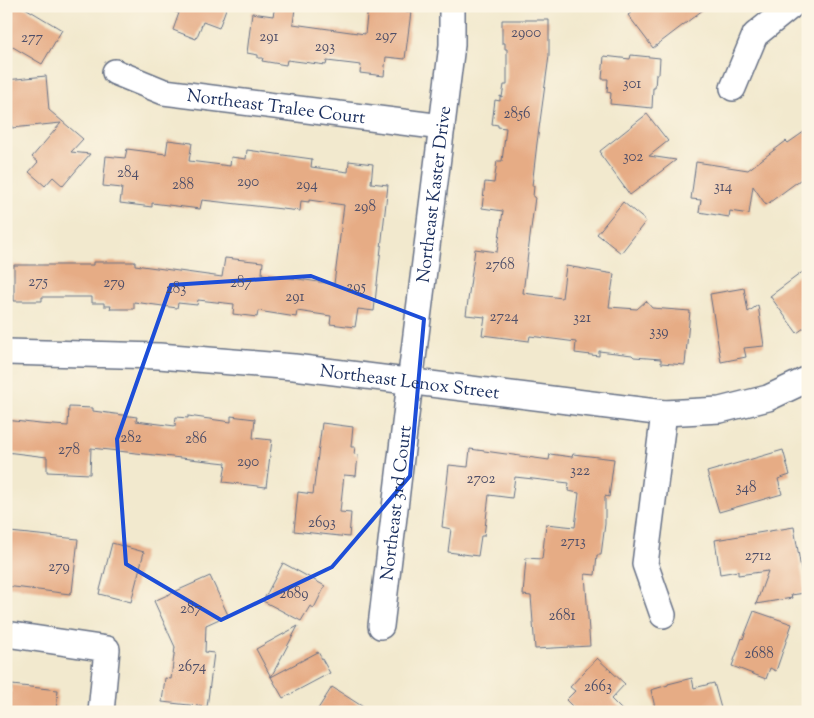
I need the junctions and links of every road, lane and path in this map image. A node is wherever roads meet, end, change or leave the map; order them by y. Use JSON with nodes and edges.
{"nodes":[{"id":1,"x":452,"y":6,"type":"edge"},
{"id":2,"x":791,"y":6,"type":"edge"},
{"id":3,"x":115,"y":72,"type":"dead end"},
{"id":4,"x":733,"y":88,"type":"dead end"},
{"id":5,"x":442,"y":127,"type":"junction"},
{"id":6,"x":6,"y":352,"type":"edge"},
{"id":7,"x":808,"y":379,"type":"edge"},
{"id":8,"x":410,"y":381,"type":"junction"},
{"id":9,"x":664,"y":413,"type":"junction"},
{"id":10,"x":663,"y":615,"type":"dead end"},
{"id":11,"x":381,"y":626,"type":"dead end"},
{"id":12,"x":6,"y":634,"type":"edge"},
{"id":13,"x":101,"y":712,"type":"edge"}],
"edges":[{"from":1,"to":5,"type":"street","name":"Northeast Kaster Drive"},
{"from":2,"to":4,"type":"street"},
{"from":3,"to":5,"type":"street","name":"Northeast Tralee Court"},
{"from":5,"to":8,"type":"street","name":"Northeast Kaster Drive"},
{"from":6,"to":8,"type":"street","name":"Northeast Lenox Street"},
{"from":7,"to":9,"type":"street","name":"Northeast Lenox Street"},
{"from":8,"to":9,"type":"street","name":"Northeast Lenox Street"},
{"from":8,"to":11,"type":"street","name":"Northeast 3rd Court"},
{"from":9,"to":10,"type":"street"},
{"from":12,"to":13,"type":"street"}]}
